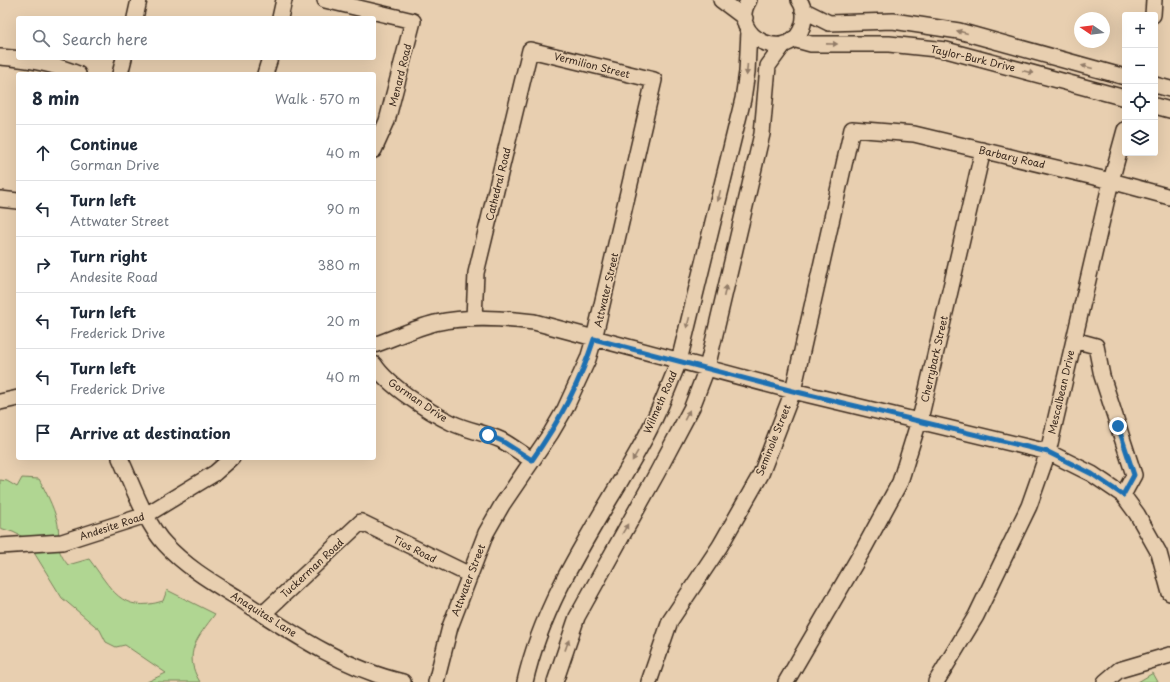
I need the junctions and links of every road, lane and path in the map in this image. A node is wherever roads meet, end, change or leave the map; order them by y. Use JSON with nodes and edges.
{"nodes":[{"id":1,"x":139,"y":0,"type":"edge"},
{"id":2,"x":284,"y":0,"type":"edge"},
{"id":3,"x":325,"y":0,"type":"edge"},
{"id":4,"x":721,"y":0,"type":"edge"},
{"id":5,"x":749,"y":0,"type":"edge"},
{"id":6,"x":1154,"y":0,"type":"edge"},
{"id":7,"x":801,"y":3,"type":"edge"},
{"id":8,"x":1153,"y":12,"type":"edge"},
{"id":9,"x":135,"y":16,"type":"edge"},
{"id":10,"x":280,"y":16,"type":"edge"},
{"id":11,"x":747,"y":24,"type":"junction"},
{"id":12,"x":789,"y":41,"type":"junction"},
{"id":13,"x":530,"y":50,"type":"joint"},
{"id":14,"x":0,"y":57,"type":"edge"},
{"id":15,"x":16,"y":58,"type":"edge"},
{"id":16,"x":32,"y":60,"type":"edge"},
{"id":17,"x":124,"y":60,"type":"edge"},
{"id":18,"x":269,"y":60,"type":"edge"},
{"id":19,"x":72,"y":72,"type":"edge"},
{"id":20,"x":120,"y":72,"type":"edge"},
{"id":21,"x":266,"y":72,"type":"edge"},
{"id":22,"x":1122,"y":76,"type":"edge"},
{"id":23,"x":654,"y":80,"type":"joint"},
{"id":24,"x":1158,"y":86,"type":"edge"},
{"id":25,"x":1170,"y":89,"type":"edge"},
{"id":26,"x":1122,"y":97,"type":"edge"},
{"id":27,"x":1158,"y":107,"type":"edge"},
{"id":28,"x":1170,"y":110,"type":"edge"},
{"id":29,"x":852,"y":129,"type":"joint"},
{"id":30,"x":1122,"y":141,"type":"edge"},
{"id":31,"x":376,"y":146,"type":"edge"},
{"id":32,"x":983,"y":150,"type":"junction"},
{"id":33,"x":1111,"y":181,"type":"junction"},
{"id":34,"x":1170,"y":197,"type":"edge"},
{"id":35,"x":0,"y":199,"type":"edge"},
{"id":36,"x":16,"y":201,"type":"edge"},
{"id":37,"x":474,"y":318,"type":"junction"},
{"id":38,"x":594,"y":339,"type":"junction"},
{"id":39,"x":1074,"y":340,"type":"junction"},
{"id":40,"x":376,"y":344,"type":"edge"},
{"id":41,"x":679,"y":361,"type":"junction"},
{"id":42,"x":376,"y":367,"type":"edge"},
{"id":43,"x":707,"y":368,"type":"junction"},
{"id":44,"x":793,"y":391,"type":"junction"},
{"id":45,"x":16,"y":398,"type":"edge"},
{"id":46,"x":0,"y":402,"type":"edge"},
{"id":47,"x":919,"y":420,"type":"junction"},
{"id":48,"x":1048,"y":452,"type":"junction"},
{"id":49,"x":121,"y":460,"type":"edge"},
{"id":50,"x":230,"y":460,"type":"edge"},
{"id":51,"x":532,"y":460,"type":"junction"},
{"id":52,"x":1123,"y":495,"type":"junction"},
{"id":53,"x":146,"y":515,"type":"junction"},
{"id":54,"x":361,"y":522,"type":"joint"},
{"id":55,"x":0,"y":546,"type":"edge"},
{"id":56,"x":470,"y":575,"type":"junction"},
{"id":57,"x":1170,"y":593,"type":"edge"},
{"id":58,"x":263,"y":614,"type":"junction"},
{"id":59,"x":1170,"y":655,"type":"edge"},
{"id":60,"x":403,"y":682,"type":"edge"},
{"id":61,"x":436,"y":682,"type":"edge"},
{"id":62,"x":525,"y":682,"type":"edge"},
{"id":63,"x":555,"y":682,"type":"edge"},
{"id":64,"x":648,"y":682,"type":"edge"},
{"id":65,"x":786,"y":682,"type":"edge"},
{"id":66,"x":936,"y":682,"type":"edge"},
{"id":67,"x":1105,"y":682,"type":"edge"}],
"edges":[{"from":1,"to":9,"type":"street"},
{"from":2,"to":10,"type":"street"},
{"from":3,"to":31,"type":"street","name":"Menard Road"},
{"from":4,"to":11,"type":"street"},
{"from":5,"to":11,"type":"street","name":"Wilmeth Road"},
{"from":6,"to":8,"type":"street"},
{"from":7,"to":12,"type":"street"},
{"from":22,"to":7,"type":"street","name":"Taylor-Burk Drive","one_way":true},
{"from":11,"to":12,"type":"street","name":"Taylor-Burk Drive"},
{"from":11,"to":41,"type":"street","name":"Wilmeth Road","one_way":true},
{"from":12,"to":26,"type":"street","name":"Taylor-Burk Drive","one_way":true},
{"from":43,"to":12,"type":"street","one_way":true},
{"from":13,"to":23,"type":"street","name":"Vermilion Street"},
{"from":13,"to":37,"type":"street","name":"Cathedral Road"},
{"from":14,"to":15,"type":"street"},
{"from":16,"to":19,"type":"street"},
{"from":17,"to":20,"type":"street"},
{"from":18,"to":21,"type":"street"},
{"from":23,"to":38,"type":"street","name":"Attwater Street"},
{"from":24,"to":25,"type":"street"},
{"from":27,"to":28,"type":"street"},
{"from":29,"to":32,"type":"street","name":"Barbary Road"},
{"from":29,"to":44,"type":"street","name":"Seminole Street"},
{"from":30,"to":33,"type":"street","name":"Mescalbean Drive"},
{"from":32,"to":33,"type":"street","name":"Barbary Road"},
{"from":32,"to":47,"type":"street","name":"Cherrybark Street"},
{"from":33,"to":34,"type":"street","name":"Barbary Road"},
{"from":33,"to":39,"type":"street","name":"Mescalbean Drive"},
{"from":35,"to":36,"type":"street"},
{"from":37,"to":38,"type":"street"},
{"from":37,"to":40,"type":"street"},
{"from":38,"to":41,"type":"street"},
{"from":38,"to":51,"type":"street","name":"Attwater Street"},
{"from":39,"to":48,"type":"street","name":"Mescalbean Drive"},
{"from":39,"to":52,"type":"street"},
{"from":41,"to":43,"type":"street"},
{"from":41,"to":62,"type":"street","name":"Wilmeth Road","one_way":true},
{"from":42,"to":51,"type":"street","name":"Gorman Drive"},
{"from":43,"to":44,"type":"street"},
{"from":63,"to":43,"type":"street","one_way":true},
{"from":44,"to":47,"type":"street"},
{"from":44,"to":64,"type":"street","name":"Seminole Street"},
{"from":45,"to":46,"type":"street"},
{"from":47,"to":48,"type":"street"},
{"from":47,"to":65,"type":"street","name":"Cherrybark Street"},
{"from":48,"to":52,"type":"street"},
{"from":48,"to":66,"type":"street","name":"Mescalbean Drive"},
{"from":49,"to":53,"type":"street","name":"Anaquitas Lane"},
{"from":50,"to":53,"type":"street","name":"Andesite Road"},
{"from":51,"to":56,"type":"street","name":"Attwater Street"},
{"from":52,"to":57,"type":"street"},
{"from":53,"to":55,"type":"street","name":"Andesite Road"},
{"from":53,"to":58,"type":"street","name":"Anaquitas Lane"},
{"from":54,"to":56,"type":"street","name":"Tios Road"},
{"from":54,"to":58,"type":"street","name":"Tuckerman Road"},
{"from":56,"to":61,"type":"street","name":"Attwater Street"},
{"from":58,"to":60,"type":"street","name":"Anaquitas Lane"},
{"from":59,"to":67,"type":"street"}]}
